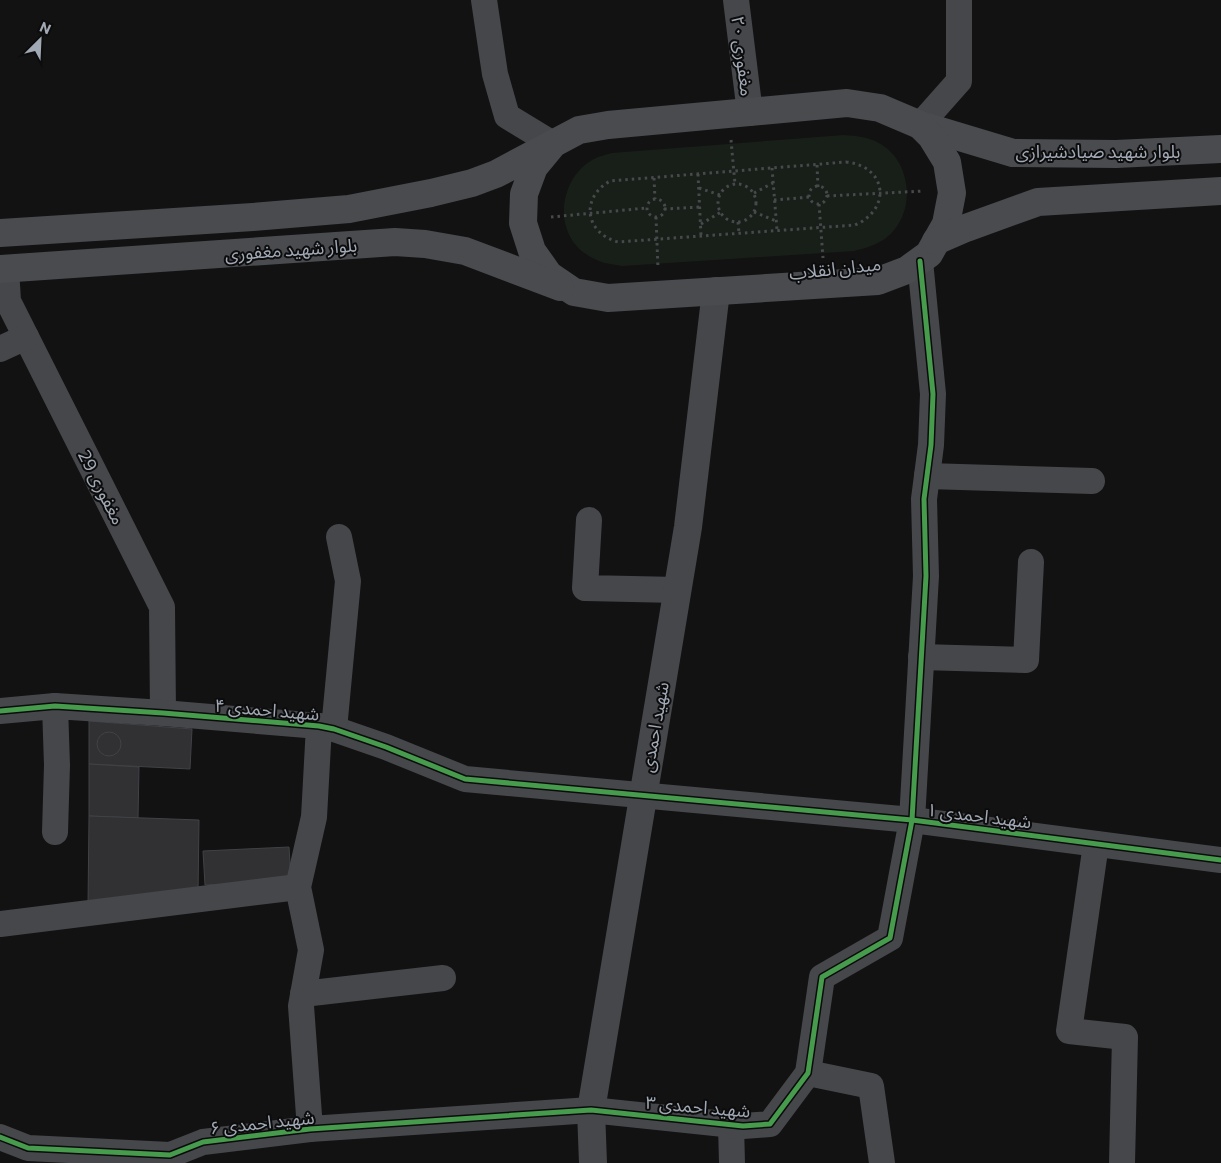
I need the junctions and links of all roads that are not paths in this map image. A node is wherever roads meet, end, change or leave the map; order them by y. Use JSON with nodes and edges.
{"nodes":[{"id":1,"x":484,"y":0,"type":"edge"},
{"id":2,"x":736,"y":0,"type":"edge"},
{"id":3,"x":958,"y":0,"type":"edge"},
{"id":4,"x":750,"y":113,"type":"junction"},
{"id":5,"x":920,"y":125,"type":"junction"},
{"id":6,"x":553,"y":144,"type":"junction"},
{"id":7,"x":1221,"y":149,"type":"edge"},
{"id":8,"x":1221,"y":191,"type":"edge"},
{"id":9,"x":0,"y":233,"type":"edge"},
{"id":10,"x":928,"y":251,"type":"junction"},
{"id":11,"x":3,"y":268,"type":"edge"},
{"id":12,"x":716,"y":291,"type":"junction"},
{"id":13,"x":574,"y":292,"type":"junction"},
{"id":14,"x":26,"y":337,"type":"junction"},
{"id":15,"x":0,"y":349,"type":"edge"},
{"id":16,"x":927,"y":476,"type":"junction"},
{"id":17,"x":1092,"y":481,"type":"dead end"},
{"id":18,"x":589,"y":520,"type":"dead end"},
{"id":19,"x":339,"y":537,"type":"dead end"},
{"id":20,"x":1032,"y":562,"type":"dead end"},
{"id":21,"x":678,"y":590,"type":"junction"},
{"id":22,"x":921,"y":657,"type":"junction"},
{"id":23,"x":56,"y":706,"type":"junction"},
{"id":24,"x":0,"y":711,"type":"edge"},
{"id":25,"x":163,"y":713,"type":"junction"},
{"id":26,"x":326,"y":728,"type":"junction"},
{"id":27,"x":643,"y":794,"type":"junction"},
{"id":28,"x":912,"y":820,"type":"junction"},
{"id":29,"x":55,"y":832,"type":"dead end"},
{"id":30,"x":1096,"y":844,"type":"junction"},
{"id":31,"x":1221,"y":860,"type":"edge"},
{"id":32,"x":298,"y":888,"type":"junction"},
{"id":33,"x":0,"y":924,"type":"edge"},
{"id":34,"x":443,"y":978,"type":"dead end"},
{"id":35,"x":303,"y":994,"type":"junction"},
{"id":36,"x":808,"y":1074,"type":"junction"},
{"id":37,"x":591,"y":1110,"type":"junction"},
{"id":38,"x":731,"y":1125,"type":"junction"},
{"id":39,"x":310,"y":1129,"type":"junction"},
{"id":40,"x":0,"y":1137,"type":"edge"},
{"id":41,"x":594,"y":1163,"type":"edge"},
{"id":42,"x":732,"y":1163,"type":"edge"},
{"id":43,"x":882,"y":1163,"type":"edge"},
{"id":44,"x":1122,"y":1163,"type":"edge"}],
"edges":[{"from":1,"to":6,"type":"street"},
{"from":2,"to":4,"type":"street","name":"مغفوری ۲۰"},
{"from":3,"to":5,"type":"street"},
{"from":4,"to":5,"type":"main road","name":"میدان انقلاب"},
{"from":4,"to":6,"type":"main road","name":"میدان انقلاب"},
{"from":5,"to":7,"type":"main road","name":"بلوار شهید صیادشیرازی"},
{"from":5,"to":10,"type":"main road","name":"میدان انقلاب"},
{"from":6,"to":9,"type":"main road","name":"بلوار شهید مغفوری"},
{"from":6,"to":13,"type":"main road","name":"میدان انقلاب"},
{"from":8,"to":10,"type":"main road"},
{"from":10,"to":12,"type":"main road","name":"میدان انقلاب"},
{"from":10,"to":16,"type":"street"},
{"from":11,"to":13,"type":"main road","name":"بلوار شهید مغفوری"},
{"from":11,"to":14,"type":"street","name":"مغفوری 29"},
{"from":12,"to":13,"type":"main road","name":"میدان انقلاب"},
{"from":12,"to":21,"type":"street","name":"شهید احمدی"},
{"from":14,"to":15,"type":"street"},
{"from":14,"to":25,"type":"street","name":"مغفوری 29"},
{"from":16,"to":17,"type":"street"},
{"from":16,"to":22,"type":"street"},
{"from":18,"to":21,"type":"street"},
{"from":19,"to":26,"type":"street"},
{"from":20,"to":22,"type":"street"},
{"from":21,"to":27,"type":"street","name":"شهید احمدی"},
{"from":22,"to":28,"type":"street"},
{"from":23,"to":24,"type":"street","name":"شهید احمدی ۴"},
{"from":23,"to":25,"type":"street","name":"شهید احمدی ۴"},
{"from":23,"to":29,"type":"street"},
{"from":25,"to":26,"type":"street","name":"شهید احمدی ۴"},
{"from":26,"to":27,"type":"street","name":"شهید احمدی ۴"},
{"from":26,"to":32,"type":"street"},
{"from":27,"to":28,"type":"street","name":"شهید احمدی ۱"},
{"from":27,"to":37,"type":"street","name":"شهید احمدی"},
{"from":28,"to":30,"type":"street","name":"شهید احمدی ۱"},
{"from":28,"to":36,"type":"street"},
{"from":30,"to":31,"type":"street","name":"شهید احمدی ۱"},
{"from":30,"to":44,"type":"street"},
{"from":32,"to":33,"type":"street"},
{"from":32,"to":35,"type":"street"},
{"from":34,"to":35,"type":"street"},
{"from":35,"to":39,"type":"street"},
{"from":36,"to":38,"type":"street","name":"شهید احمدی ۳"},
{"from":36,"to":43,"type":"street"},
{"from":37,"to":38,"type":"street","name":"شهید احمدی ۳"},
{"from":37,"to":39,"type":"street","name":"شهید احمدی ۶"},
{"from":37,"to":41,"type":"street","name":"شهید احمدی"},
{"from":38,"to":42,"type":"street"},
{"from":39,"to":40,"type":"street","name":"شهید احمدی ۶"}]}
